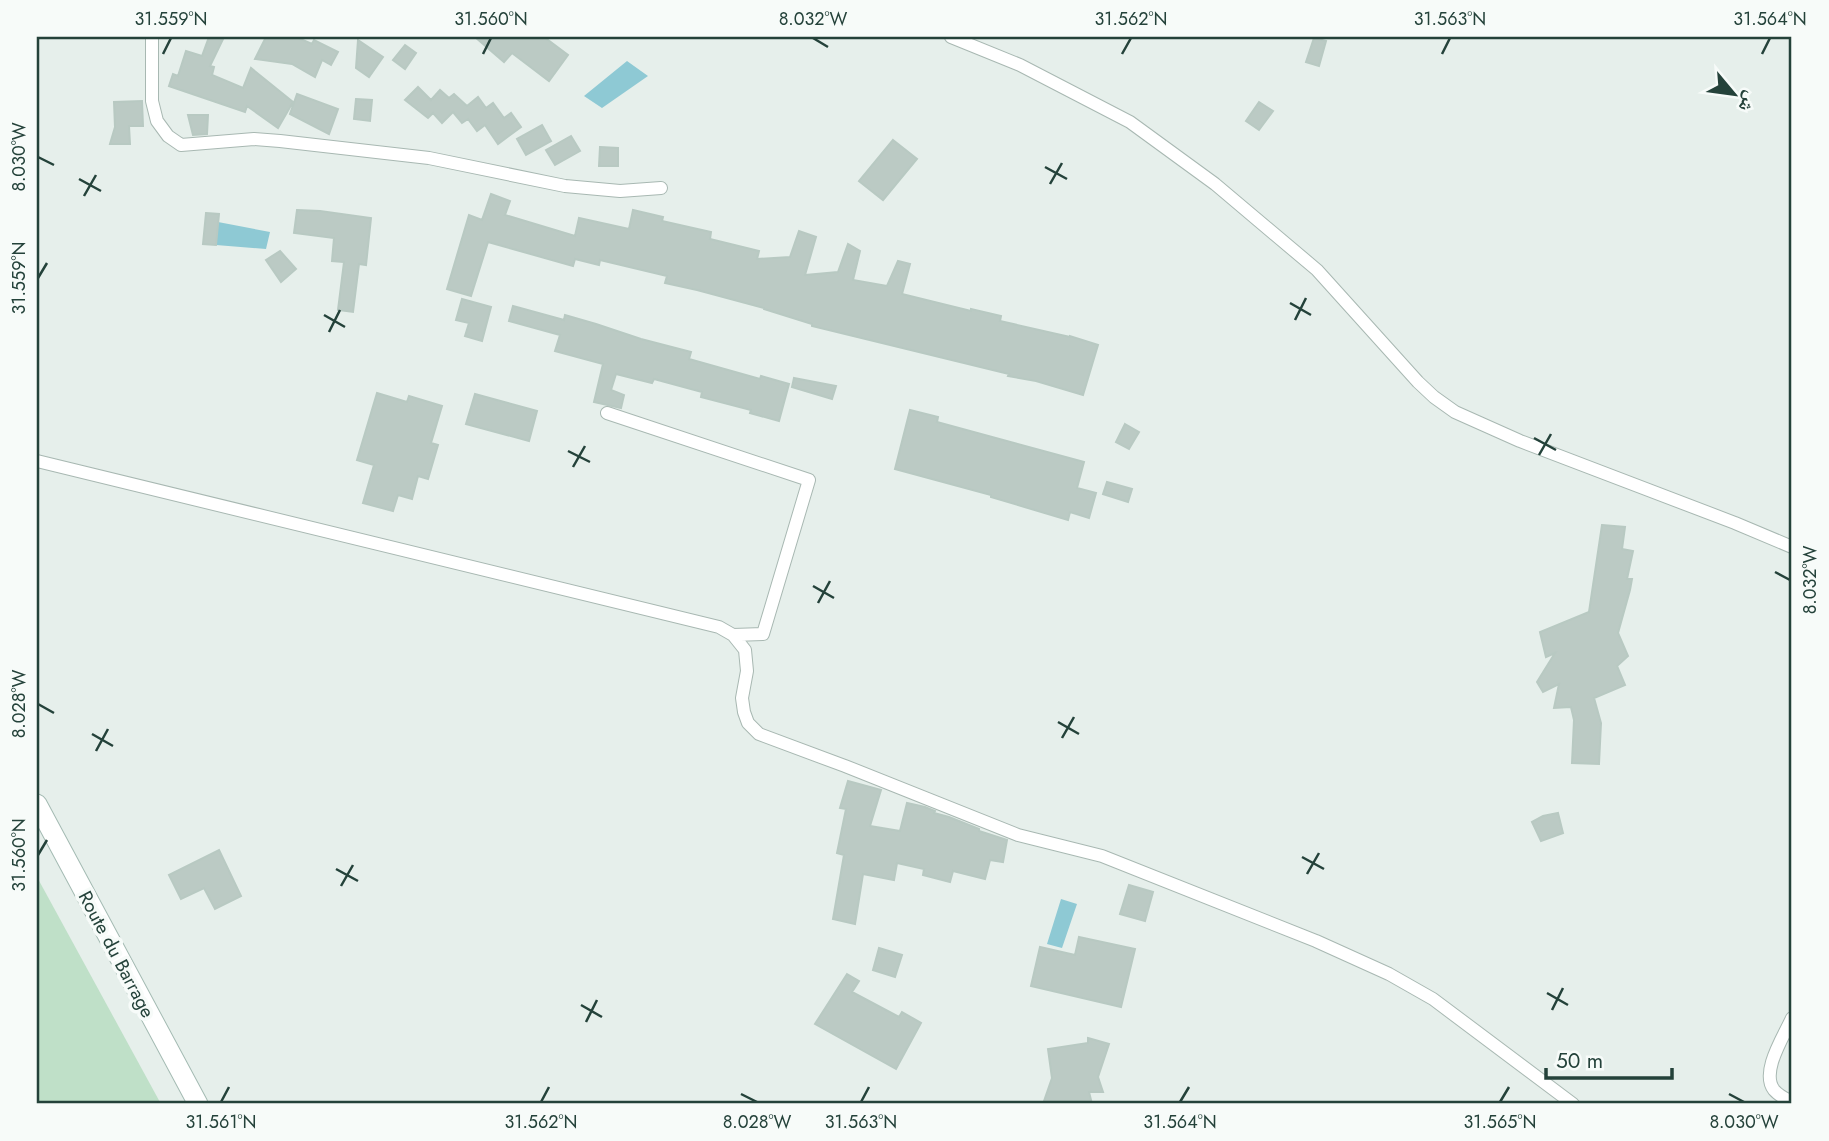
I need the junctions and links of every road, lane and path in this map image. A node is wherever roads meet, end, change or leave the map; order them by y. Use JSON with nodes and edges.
{"nodes":[{"id":1,"x":152,"y":37,"type":"edge"},
{"id":2,"x":951,"y":37,"type":"edge"},
{"id":3,"x":661,"y":188,"type":"dead end"},
{"id":4,"x":607,"y":414,"type":"dead end"},
{"id":5,"x":37,"y":461,"type":"edge"},
{"id":6,"x":1792,"y":547,"type":"edge"},
{"id":7,"x":733,"y":635,"type":"junction"},
{"id":8,"x":37,"y":804,"type":"edge"},
{"id":9,"x":1792,"y":1018,"type":"edge"},
{"id":10,"x":1792,"y":1102,"type":"edge"},
{"id":11,"x":198,"y":1104,"type":"edge"},
{"id":12,"x":1573,"y":1104,"type":"edge"}],
"edges":[{"from":1,"to":3,"type":"street"},
{"from":2,"to":6,"type":"street"},
{"from":4,"to":7,"type":"street"},
{"from":5,"to":7,"type":"street"},
{"from":7,"to":12,"type":"street"},
{"from":8,"to":11,"type":"main road","name":"Route du Barrage"},
{"from":9,"to":10,"type":"street"}]}
